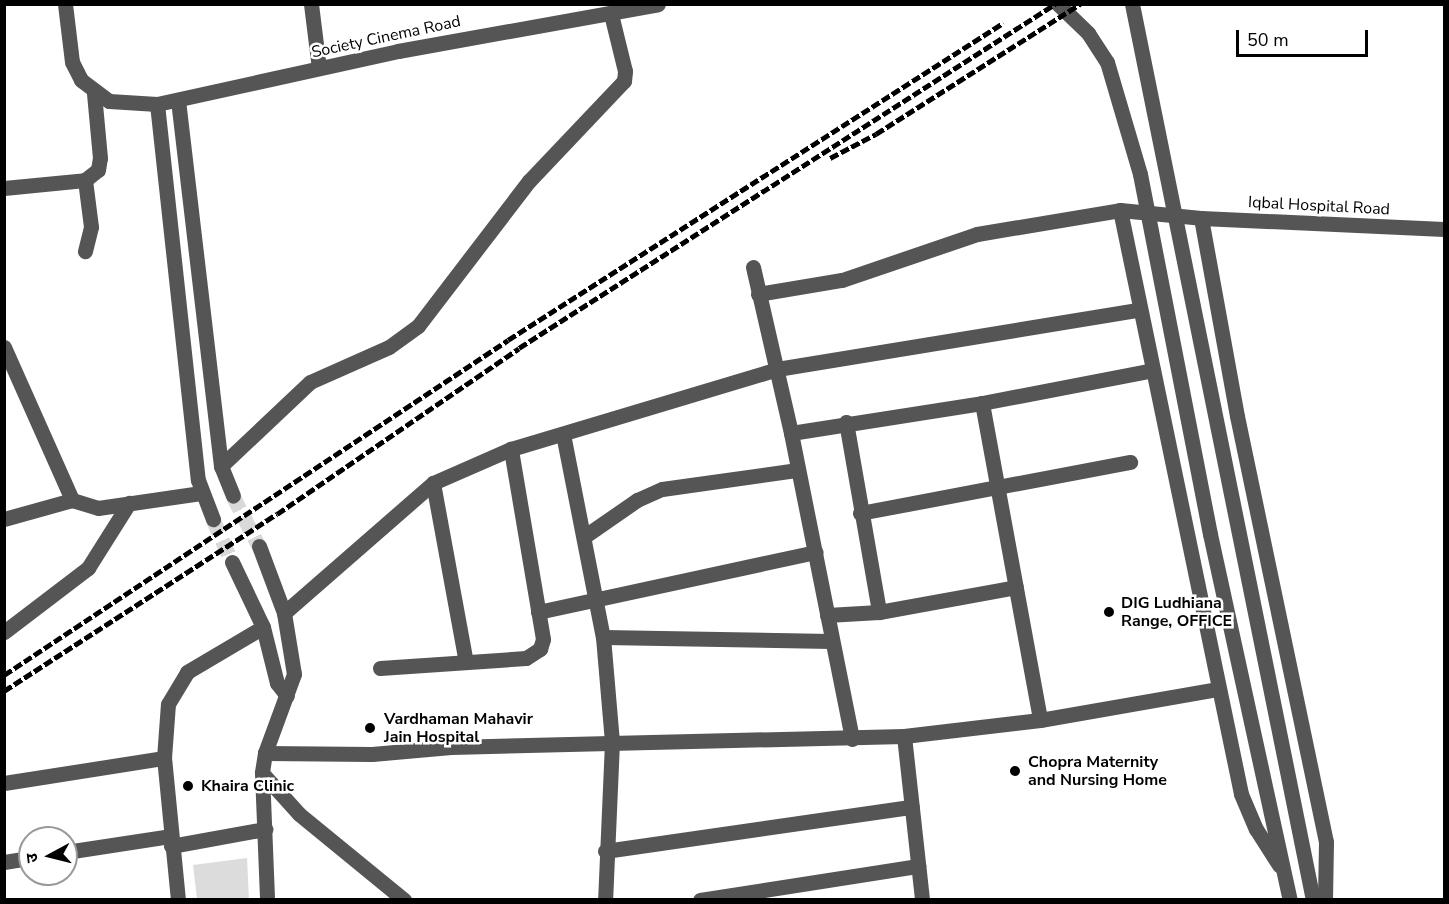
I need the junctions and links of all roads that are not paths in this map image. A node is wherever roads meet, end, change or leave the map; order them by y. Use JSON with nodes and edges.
{"nodes":[{"id":1,"x":65,"y":4,"type":"edge"},
{"id":2,"x":311,"y":4,"type":"edge"},
{"id":3,"x":658,"y":4,"type":"edge"},
{"id":4,"x":1058,"y":4,"type":"edge"},
{"id":5,"x":1132,"y":4,"type":"edge"},
{"id":6,"x":611,"y":14,"type":"junction"},
{"id":7,"x":319,"y":69,"type":"junction"},
{"id":8,"x":94,"y":93,"type":"junction"},
{"id":9,"x":178,"y":100,"type":"junction"},
{"id":10,"x":157,"y":104,"type":"junction"},
{"id":11,"x":85,"y":180,"type":"junction"},
{"id":12,"x":4,"y":188,"type":"edge"},
{"id":13,"x":1120,"y":210,"type":"junction"},
{"id":14,"x":1196,"y":217,"type":"junction"},
{"id":15,"x":1444,"y":229,"type":"edge"},
{"id":16,"x":85,"y":251,"type":"dead end"},
{"id":17,"x":753,"y":267,"type":"dead end"},
{"id":18,"x":758,"y":294,"type":"junction"},
{"id":19,"x":1139,"y":310,"type":"junction"},
{"id":20,"x":4,"y":347,"type":"edge"},
{"id":21,"x":777,"y":369,"type":"junction"},
{"id":22,"x":1153,"y":370,"type":"junction"},
{"id":23,"x":982,"y":403,"type":"junction"},
{"id":24,"x":846,"y":422,"type":"junction"},
{"id":25,"x":791,"y":432,"type":"junction"},
{"id":26,"x":563,"y":434,"type":"junction"},
{"id":27,"x":511,"y":449,"type":"junction"},
{"id":28,"x":1130,"y":462,"type":"dead end"},
{"id":29,"x":221,"y":466,"type":"junction"},
{"id":30,"x":798,"y":470,"type":"junction"},
{"id":31,"x":433,"y":483,"type":"junction"},
{"id":32,"x":995,"y":487,"type":"junction"},
{"id":33,"x":201,"y":493,"type":"junction"},
{"id":34,"x":233,"y":496,"type":"tunnel mouth"},
{"id":35,"x":72,"y":500,"type":"junction"},
{"id":36,"x":129,"y":503,"type":"junction"},
{"id":37,"x":860,"y":513,"type":"junction"},
{"id":38,"x":4,"y":519,"type":"edge"},
{"id":39,"x":213,"y":519,"type":"tunnel mouth"},
{"id":40,"x":585,"y":536,"type":"junction"},
{"id":41,"x":259,"y":546,"type":"tunnel mouth"},
{"id":42,"x":816,"y":552,"type":"junction"},
{"id":43,"x":232,"y":562,"type":"tunnel mouth"},
{"id":44,"x":1016,"y":587,"type":"junction"},
{"id":45,"x":598,"y":600,"type":"junction"},
{"id":46,"x":538,"y":612,"type":"junction"},
{"id":47,"x":879,"y":612,"type":"junction"},
{"id":48,"x":284,"y":613,"type":"junction"},
{"id":49,"x":827,"y":615,"type":"junction"},
{"id":50,"x":263,"y":627,"type":"junction"},
{"id":51,"x":4,"y":632,"type":"edge"},
{"id":52,"x":603,"y":637,"type":"junction"},
{"id":53,"x":831,"y":640,"type":"junction"},
{"id":54,"x":466,"y":662,"type":"junction"},
{"id":55,"x":380,"y":668,"type":"dead end"},
{"id":56,"x":1218,"y":689,"type":"junction"},
{"id":57,"x":287,"y":696,"type":"junction"},
{"id":58,"x":1040,"y":720,"type":"junction"},
{"id":59,"x":904,"y":736,"type":"junction"},
{"id":60,"x":852,"y":739,"type":"junction"},
{"id":61,"x":612,"y":742,"type":"junction"},
{"id":62,"x":265,"y":753,"type":"junction"},
{"id":63,"x":164,"y":758,"type":"junction"},
{"id":64,"x":262,"y":773,"type":"junction"},
{"id":65,"x":4,"y":783,"type":"edge"},
{"id":66,"x":912,"y":807,"type":"junction"},
{"id":67,"x":265,"y":829,"type":"junction"},
{"id":68,"x":171,"y":841,"type":"junction"},
{"id":69,"x":78,"y":851,"type":"edge"},
{"id":70,"x":605,"y":851,"type":"junction"},
{"id":71,"x":918,"y":866,"type":"junction"},
{"id":72,"x":1285,"y":874,"type":"junction"},
{"id":73,"x":178,"y":900,"type":"edge"},
{"id":74,"x":267,"y":900,"type":"edge"},
{"id":75,"x":404,"y":900,"type":"edge"},
{"id":76,"x":605,"y":900,"type":"edge"},
{"id":77,"x":700,"y":900,"type":"edge"},
{"id":78,"x":922,"y":900,"type":"edge"},
{"id":79,"x":1290,"y":900,"type":"edge"},
{"id":80,"x":1313,"y":900,"type":"edge"},
{"id":81,"x":1324,"y":900,"type":"edge"}],
"edges":[{"from":1,"to":8,"type":"street"},
{"from":2,"to":7,"type":"street"},
{"from":3,"to":6,"type":"street","name":"Society Cinema Road"},
{"from":4,"to":72,"type":"street"},
{"from":5,"to":80,"type":"street"},
{"from":6,"to":7,"type":"street","name":"Society Cinema Road"},
{"from":6,"to":29,"type":"street"},
{"from":7,"to":9,"type":"street","name":"Society Cinema Road"},
{"from":8,"to":10,"type":"street","name":"Society Cinema Road"},
{"from":8,"to":11,"type":"street"},
{"from":9,"to":10,"type":"street","name":"Society Cinema Road"},
{"from":9,"to":29,"type":"street"},
{"from":10,"to":33,"type":"street"},
{"from":11,"to":12,"type":"street"},
{"from":11,"to":16,"type":"street"},
{"from":13,"to":14,"type":"street","name":"Iqbal Hospital Road"},
{"from":13,"to":18,"type":"street","name":"Iqbal Hospital Road"},
{"from":13,"to":19,"type":"street"},
{"from":14,"to":15,"type":"street","name":"Iqbal Hospital Road"},
{"from":14,"to":81,"type":"street"},
{"from":17,"to":18,"type":"street"},
{"from":18,"to":21,"type":"street"},
{"from":19,"to":21,"type":"street"},
{"from":19,"to":22,"type":"street"},
{"from":20,"to":35,"type":"street"},
{"from":21,"to":25,"type":"street"},
{"from":21,"to":26,"type":"street"},
{"from":22,"to":23,"type":"street"},
{"from":22,"to":56,"type":"street"},
{"from":23,"to":24,"type":"street"},
{"from":23,"to":32,"type":"street"},
{"from":24,"to":25,"type":"street"},
{"from":24,"to":37,"type":"street"},
{"from":25,"to":30,"type":"street"},
{"from":26,"to":27,"type":"street"},
{"from":26,"to":40,"type":"street"},
{"from":27,"to":31,"type":"street"},
{"from":27,"to":46,"type":"street"},
{"from":28,"to":32,"type":"street"},
{"from":29,"to":34,"type":"street"},
{"from":30,"to":40,"type":"street"},
{"from":30,"to":42,"type":"street"},
{"from":31,"to":48,"type":"street"},
{"from":31,"to":54,"type":"street"},
{"from":32,"to":37,"type":"street"},
{"from":32,"to":44,"type":"street"},
{"from":33,"to":36,"type":"street"},
{"from":33,"to":39,"type":"street"},
{"from":35,"to":36,"type":"street"},
{"from":35,"to":38,"type":"street"},
{"from":36,"to":51,"type":"street"},
{"from":37,"to":47,"type":"street"},
{"from":40,"to":45,"type":"street"},
{"from":41,"to":48,"type":"street"},
{"from":42,"to":45,"type":"street"},
{"from":42,"to":49,"type":"street"},
{"from":43,"to":50,"type":"street"},
{"from":44,"to":47,"type":"street"},
{"from":44,"to":58,"type":"street"},
{"from":45,"to":46,"type":"street"},
{"from":45,"to":52,"type":"street"},
{"from":46,"to":54,"type":"street"},
{"from":47,"to":49,"type":"street"},
{"from":48,"to":57,"type":"street"},
{"from":49,"to":53,"type":"street"},
{"from":50,"to":57,"type":"street"},
{"from":50,"to":63,"type":"street"},
{"from":52,"to":53,"type":"street"},
{"from":52,"to":61,"type":"street"},
{"from":53,"to":60,"type":"street"},
{"from":54,"to":55,"type":"street"},
{"from":56,"to":58,"type":"street"},
{"from":56,"to":72,"type":"street"},
{"from":57,"to":62,"type":"street"},
{"from":58,"to":59,"type":"street"},
{"from":59,"to":60,"type":"street"},
{"from":59,"to":66,"type":"street"},
{"from":60,"to":61,"type":"street"},
{"from":61,"to":62,"type":"street"},
{"from":61,"to":70,"type":"street"},
{"from":62,"to":64,"type":"street"},
{"from":63,"to":65,"type":"street"},
{"from":63,"to":68,"type":"street"},
{"from":64,"to":67,"type":"street"},
{"from":64,"to":75,"type":"street"},
{"from":66,"to":70,"type":"street"},
{"from":66,"to":71,"type":"street"},
{"from":67,"to":68,"type":"street"},
{"from":67,"to":74,"type":"street"},
{"from":68,"to":69,"type":"street"},
{"from":68,"to":73,"type":"street"},
{"from":70,"to":76,"type":"street"},
{"from":71,"to":77,"type":"street"},
{"from":71,"to":78,"type":"street"},
{"from":72,"to":79,"type":"street"}]}
